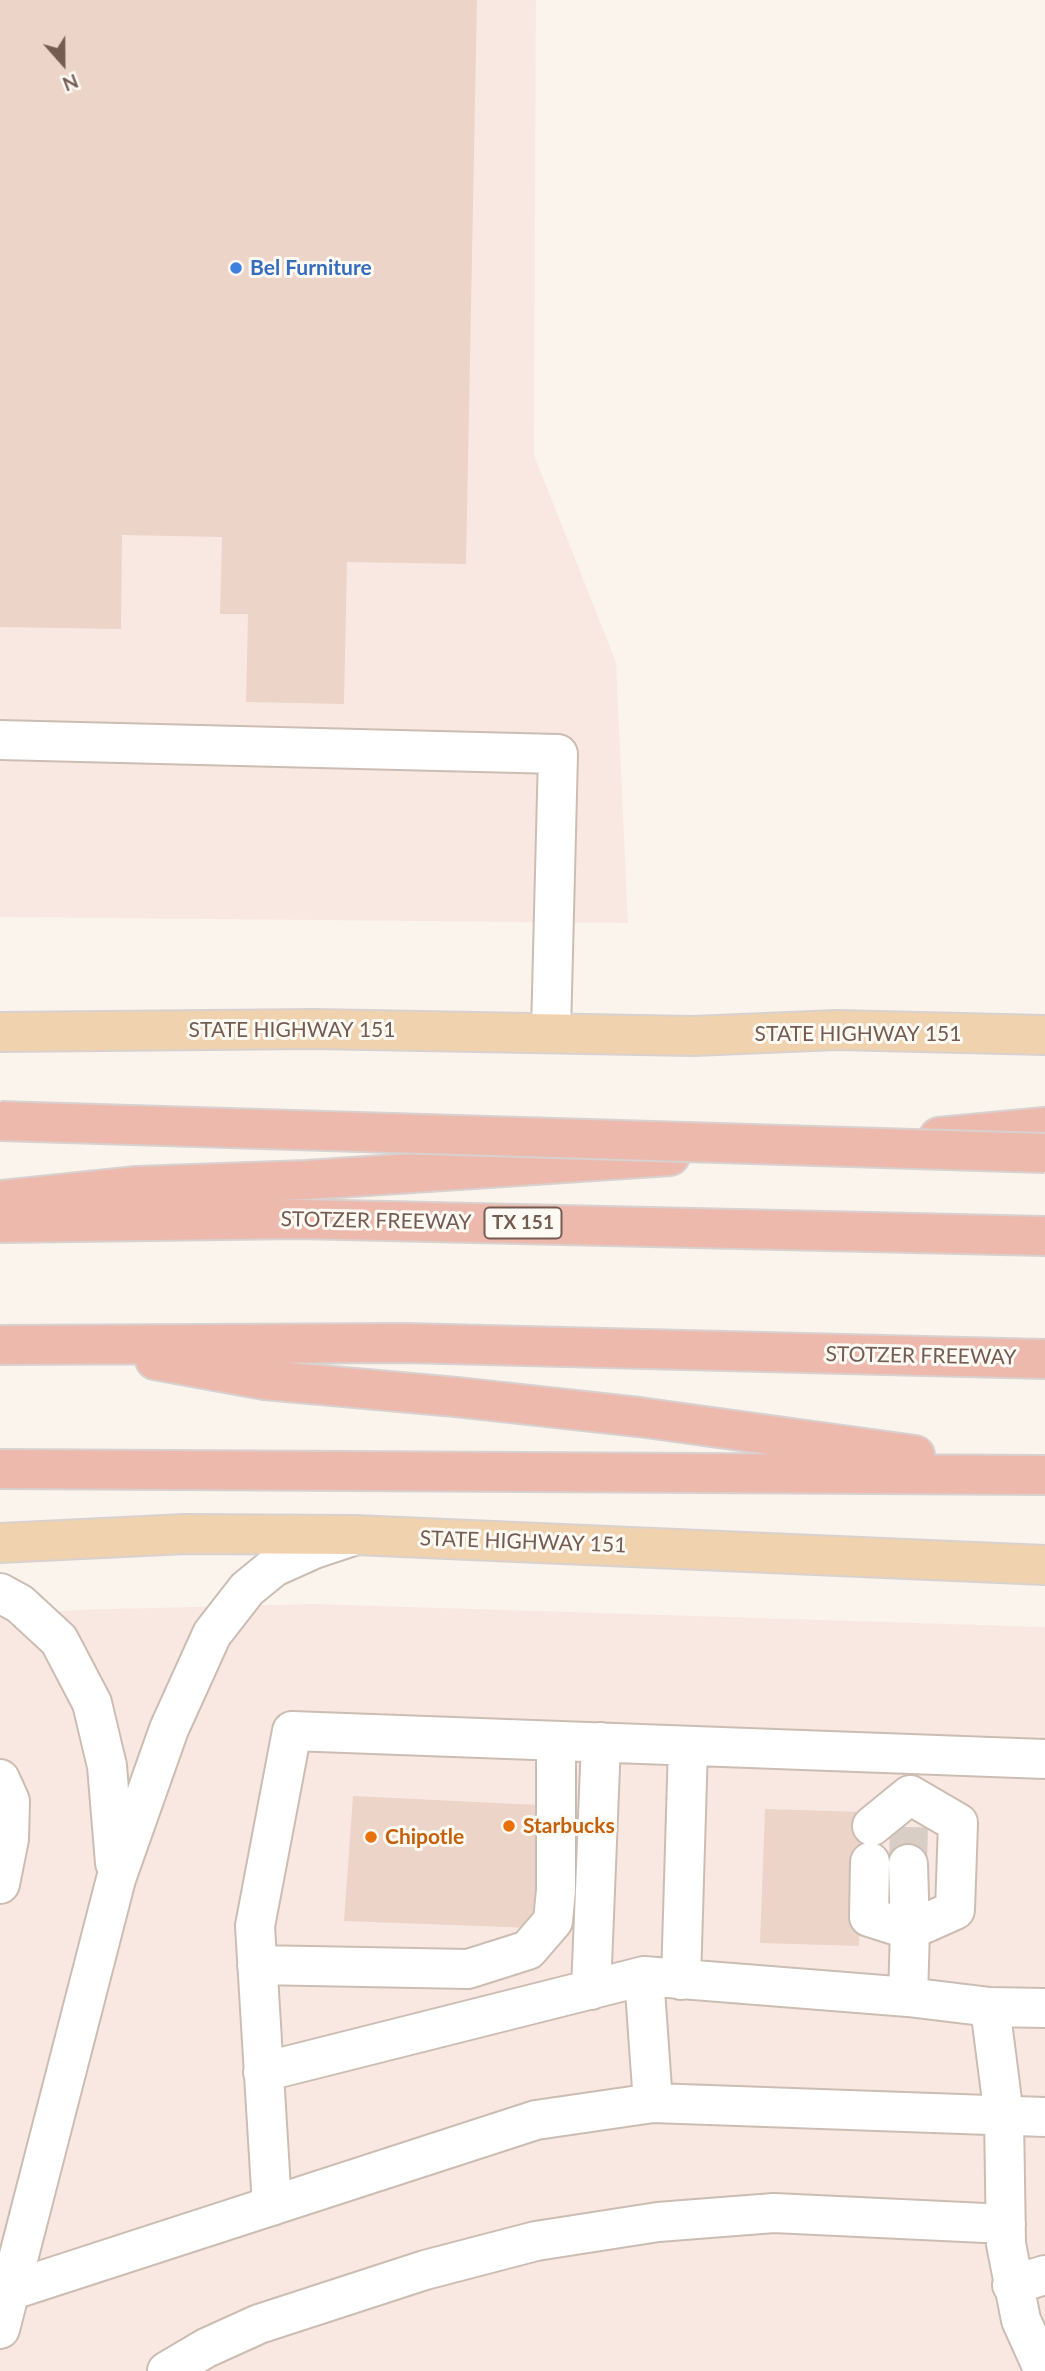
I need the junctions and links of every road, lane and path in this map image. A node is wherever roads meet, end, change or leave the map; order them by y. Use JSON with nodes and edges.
{"nodes":[{"id":1,"x":0,"y":740,"type":"edge"},
{"id":2,"x":0,"y":1031,"type":"edge"},
{"id":3,"x":551,"y":1032,"type":"junction"},
{"id":4,"x":1045,"y":1035,"type":"edge"},
{"id":5,"x":0,"y":1121,"type":"edge"},
{"id":6,"x":1045,"y":1127,"type":"edge"},
{"id":7,"x":1045,"y":1153,"type":"edge"},
{"id":8,"x":0,"y":1200,"type":"edge"},
{"id":9,"x":0,"y":1223,"type":"edge"},
{"id":10,"x":1045,"y":1236,"type":"edge"},
{"id":11,"x":61,"y":1344,"type":"junction"},
{"id":12,"x":0,"y":1345,"type":"edge"},
{"id":13,"x":1045,"y":1359,"type":"edge"},
{"id":14,"x":0,"y":1469,"type":"edge"},
{"id":15,"x":1045,"y":1474,"type":"edge"},
{"id":16,"x":355,"y":1535,"type":"junction"},
{"id":17,"x":0,"y":1543,"type":"edge"},
{"id":18,"x":1045,"y":1565,"type":"edge"},
{"id":19,"x":0,"y":1593,"type":"edge"},
{"id":20,"x":556,"y":1741,"type":"junction"},
{"id":21,"x":601,"y":1742,"type":"junction"},
{"id":22,"x":688,"y":1745,"type":"junction"},
{"id":23,"x":915,"y":1754,"type":"junction"},
{"id":24,"x":1045,"y":1759,"type":"edge"},
{"id":25,"x":0,"y":1779,"type":"edge"},
{"id":26,"x":901,"y":1839,"type":"junction"},
{"id":27,"x":116,"y":1879,"type":"junction"},
{"id":28,"x":0,"y":1884,"type":"edge"},
{"id":29,"x":910,"y":1930,"type":"junction"},
{"id":30,"x":257,"y":1965,"type":"junction"},
{"id":31,"x":663,"y":1978,"type":"junction"},
{"id":32,"x":591,"y":1990,"type":"junction"},
{"id":33,"x":908,"y":1997,"type":"junction"},
{"id":34,"x":990,"y":2007,"type":"junction"},
{"id":35,"x":1045,"y":2008,"type":"edge"},
{"id":36,"x":263,"y":2072,"type":"junction"},
{"id":37,"x":653,"y":2103,"type":"junction"},
{"id":38,"x":1004,"y":2116,"type":"junction"},
{"id":39,"x":1045,"y":2117,"type":"edge"},
{"id":40,"x":272,"y":2206,"type":"junction"},
{"id":41,"x":1006,"y":2224,"type":"junction"},
{"id":42,"x":1029,"y":2280,"type":"edge"},
{"id":43,"x":5,"y":2293,"type":"edge"},
{"id":44,"x":0,"y":2329,"type":"edge"},
{"id":45,"x":167,"y":2371,"type":"edge"},
{"id":46,"x":1044,"y":2371,"type":"edge"}],
"edges":[{"from":1,"to":3,"type":"lane"},
{"from":2,"to":3,"type":"main road","name":"STATE HIGHWAY 151"},
{"from":3,"to":4,"type":"main road","name":"STATE HIGHWAY 151"},
{"from":5,"to":7,"type":"highway","bridge":true},
{"from":6,"to":8,"type":"highway"},
{"from":9,"to":10,"type":"highway","name":"STOTZER FREEWAY","number":"TX 151"},
{"from":11,"to":12,"type":"highway","name":"STOTZER FREEWAY"},
{"from":11,"to":13,"type":"highway","name":"STOTZER FREEWAY"},
{"from":11,"to":15,"type":"highway"},
{"from":14,"to":15,"type":"highway"},
{"from":16,"to":17,"type":"main road","name":"STATE HIGHWAY 151"},
{"from":16,"to":18,"type":"main road","name":"STATE HIGHWAY 151"},
{"from":16,"to":27,"type":"lane"},
{"from":19,"to":27,"type":"lane"},
{"from":20,"to":21,"type":"lane"},
{"from":20,"to":30,"type":"lane"},
{"from":20,"to":30,"type":"lane"},
{"from":21,"to":22,"type":"lane"},
{"from":21,"to":32,"type":"lane"},
{"from":22,"to":23,"type":"lane"},
{"from":22,"to":31,"type":"lane"},
{"from":23,"to":24,"type":"lane"},
{"from":23,"to":26,"type":"lane"},
{"from":25,"to":28,"type":"lane"},
{"from":26,"to":29,"type":"lane"},
{"from":26,"to":29,"type":"lane"},
{"from":26,"to":29,"type":"lane"},
{"from":27,"to":43,"type":"lane"},
{"from":29,"to":33,"type":"lane"},
{"from":30,"to":36,"type":"lane"},
{"from":31,"to":32,"type":"lane"},
{"from":31,"to":33,"type":"lane"},
{"from":31,"to":37,"type":"lane"},
{"from":32,"to":36,"type":"lane"},
{"from":33,"to":34,"type":"lane"},
{"from":34,"to":35,"type":"lane"},
{"from":34,"to":38,"type":"lane"},
{"from":36,"to":40,"type":"lane"},
{"from":37,"to":38,"type":"lane"},
{"from":37,"to":40,"type":"lane"},
{"from":38,"to":39,"type":"lane"},
{"from":38,"to":41,"type":"lane"},
{"from":40,"to":43,"type":"lane"},
{"from":41,"to":42,"type":"lane"},
{"from":41,"to":45,"type":"lane"},
{"from":42,"to":46,"type":"lane"},
{"from":43,"to":44,"type":"lane"}]}
